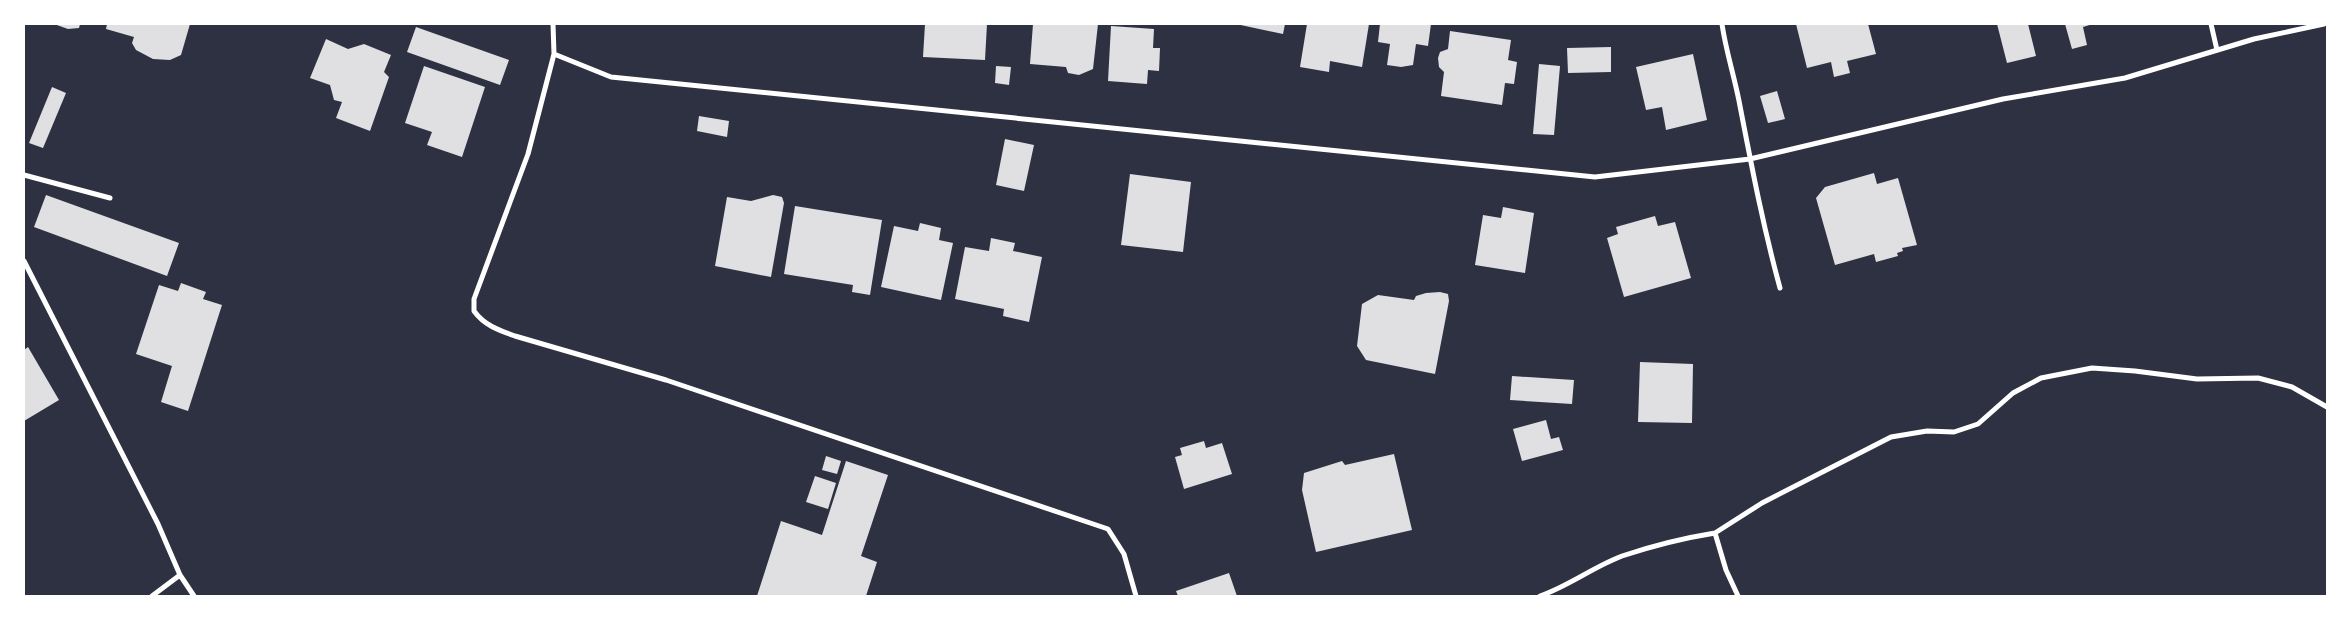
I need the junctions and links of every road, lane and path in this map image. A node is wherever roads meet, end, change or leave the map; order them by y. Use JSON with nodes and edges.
{"nodes":[{"id":1,"x":553,"y":24,"type":"edge"},
{"id":2,"x":1722,"y":24,"type":"edge"},
{"id":3,"x":2211,"y":24,"type":"edge"},
{"id":4,"x":2324,"y":24,"type":"edge"},
{"id":5,"x":2217,"y":50,"type":"junction"},
{"id":6,"x":554,"y":54,"type":"junction"},
{"id":7,"x":1750,"y":159,"type":"junction"},
{"id":8,"x":24,"y":174,"type":"edge"},
{"id":9,"x":110,"y":198,"type":"dead end"},
{"id":10,"x":24,"y":261,"type":"edge"},
{"id":11,"x":1780,"y":288,"type":"dead end"},
{"id":12,"x":2327,"y":407,"type":"edge"},
{"id":13,"x":1715,"y":533,"type":"junction"},
{"id":14,"x":180,"y":575,"type":"junction"},
{"id":15,"x":152,"y":596,"type":"edge"},
{"id":16,"x":194,"y":596,"type":"edge"},
{"id":17,"x":1136,"y":596,"type":"edge"},
{"id":18,"x":1540,"y":596,"type":"edge"},
{"id":19,"x":1738,"y":596,"type":"edge"}],
"edges":[{"from":1,"to":6,"type":"street"},
{"from":2,"to":7,"type":"street"},
{"from":3,"to":5,"type":"street"},
{"from":4,"to":5,"type":"street"},
{"from":5,"to":7,"type":"street"},
{"from":6,"to":7,"type":"street"},
{"from":6,"to":17,"type":"street"},
{"from":7,"to":11,"type":"street"},
{"from":8,"to":9,"type":"street"},
{"from":10,"to":14,"type":"street"},
{"from":12,"to":13,"type":"street"},
{"from":13,"to":18,"type":"street"},
{"from":13,"to":19,"type":"street"},
{"from":14,"to":15,"type":"street"},
{"from":14,"to":16,"type":"street"}]}
